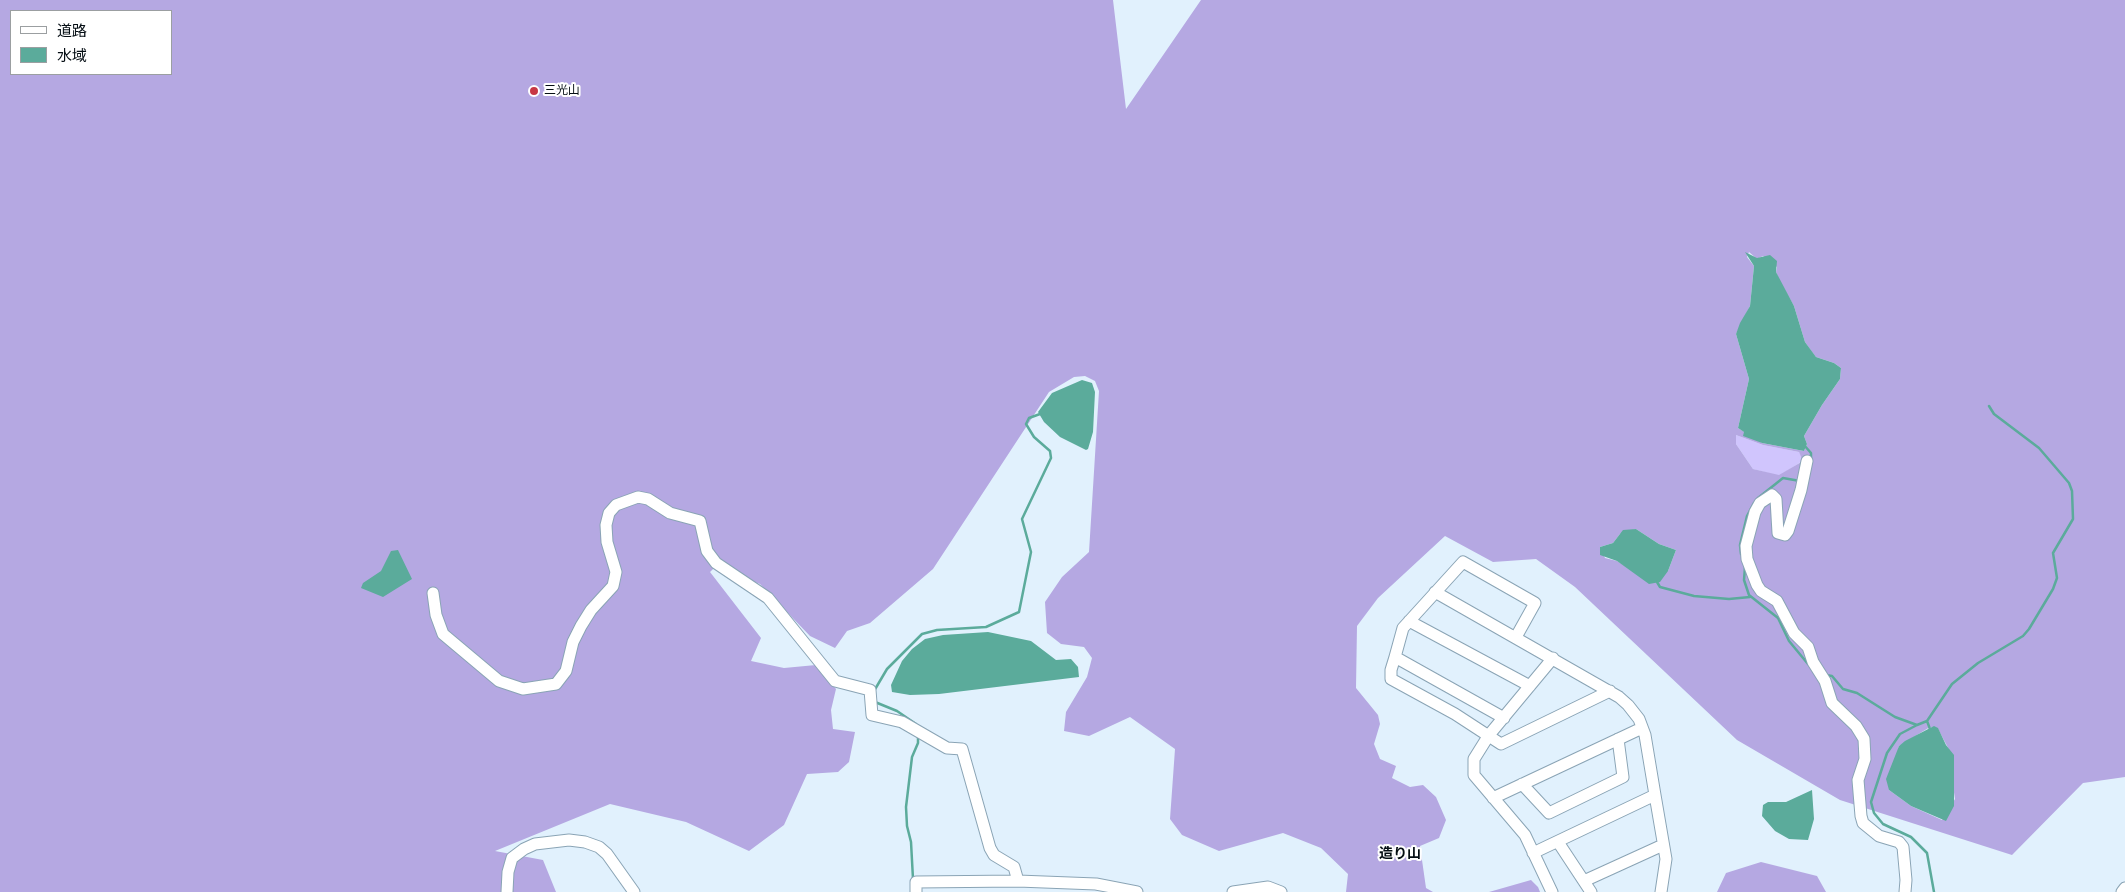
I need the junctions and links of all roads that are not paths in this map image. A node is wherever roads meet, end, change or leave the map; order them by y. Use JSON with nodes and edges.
{"nodes":[{"id":1,"x":1806,"y":461,"type":"dead end"},
{"id":2,"x":1435,"y":592,"type":"junction"},
{"id":3,"x":433,"y":593,"type":"dead end"},
{"id":4,"x":1409,"y":621,"type":"junction"},
{"id":5,"x":1516,"y":637,"type":"junction"},
{"id":6,"x":1395,"y":657,"type":"junction"},
{"id":7,"x":1553,"y":658,"type":"junction"},
{"id":8,"x":1530,"y":686,"type":"junction"},
{"id":9,"x":1610,"y":691,"type":"junction"},
{"id":10,"x":1504,"y":718,"type":"junction"},
{"id":11,"x":1642,"y":728,"type":"junction"},
{"id":12,"x":1489,"y":736,"type":"junction"},
{"id":13,"x":1618,"y":739,"type":"junction"},
{"id":14,"x":1522,"y":784,"type":"junction"},
{"id":15,"x":1655,"y":795,"type":"junction"},
{"id":16,"x":1493,"y":798,"type":"junction"},
{"id":17,"x":1558,"y":842,"type":"junction"},
{"id":18,"x":1663,"y":845,"type":"junction"},
{"id":19,"x":1533,"y":853,"type":"junction"},
{"id":20,"x":1018,"y":881,"type":"junction"},
{"id":21,"x":1584,"y":882,"type":"junction"},
{"id":22,"x":1096,"y":888,"type":"edge"},
{"id":23,"x":2125,"y":888,"type":"edge"},
{"id":24,"x":507,"y":892,"type":"edge"},
{"id":25,"x":634,"y":892,"type":"edge"},
{"id":26,"x":916,"y":892,"type":"edge"},
{"id":27,"x":1138,"y":892,"type":"edge"},
{"id":28,"x":1233,"y":892,"type":"edge"},
{"id":29,"x":1281,"y":892,"type":"edge"},
{"id":30,"x":1552,"y":892,"type":"edge"},
{"id":31,"x":1591,"y":892,"type":"edge"},
{"id":32,"x":1661,"y":892,"type":"edge"},
{"id":33,"x":1905,"y":892,"type":"edge"},
{"id":34,"x":2122,"y":892,"type":"edge"}],
"edges":[{"from":1,"to":33,"type":"street"},
{"from":2,"to":4,"type":"street"},
{"from":2,"to":5,"type":"street"},
{"from":2,"to":5,"type":"street"},
{"from":3,"to":20,"type":"street"},
{"from":4,"to":6,"type":"street"},
{"from":4,"to":8,"type":"street"},
{"from":5,"to":7,"type":"street"},
{"from":6,"to":10,"type":"street"},
{"from":6,"to":12,"type":"street"},
{"from":7,"to":8,"type":"street"},
{"from":7,"to":9,"type":"street"},
{"from":8,"to":10,"type":"street"},
{"from":9,"to":11,"type":"street"},
{"from":9,"to":12,"type":"street"},
{"from":10,"to":12,"type":"street"},
{"from":11,"to":13,"type":"street"},
{"from":11,"to":15,"type":"street"},
{"from":12,"to":16,"type":"street"},
{"from":13,"to":14,"type":"street"},
{"from":13,"to":14,"type":"street"},
{"from":14,"to":16,"type":"street"},
{"from":15,"to":17,"type":"street"},
{"from":15,"to":18,"type":"street"},
{"from":16,"to":19,"type":"street"},
{"from":17,"to":19,"type":"street"},
{"from":17,"to":21,"type":"street"},
{"from":18,"to":21,"type":"street"},
{"from":18,"to":32,"type":"street"},
{"from":19,"to":30,"type":"street"},
{"from":20,"to":22,"type":"street"},
{"from":20,"to":26,"type":"street"},
{"from":21,"to":31,"type":"street"},
{"from":22,"to":27,"type":"street"},
{"from":23,"to":34,"type":"street"},
{"from":24,"to":25,"type":"street"},
{"from":28,"to":29,"type":"street"}]}
